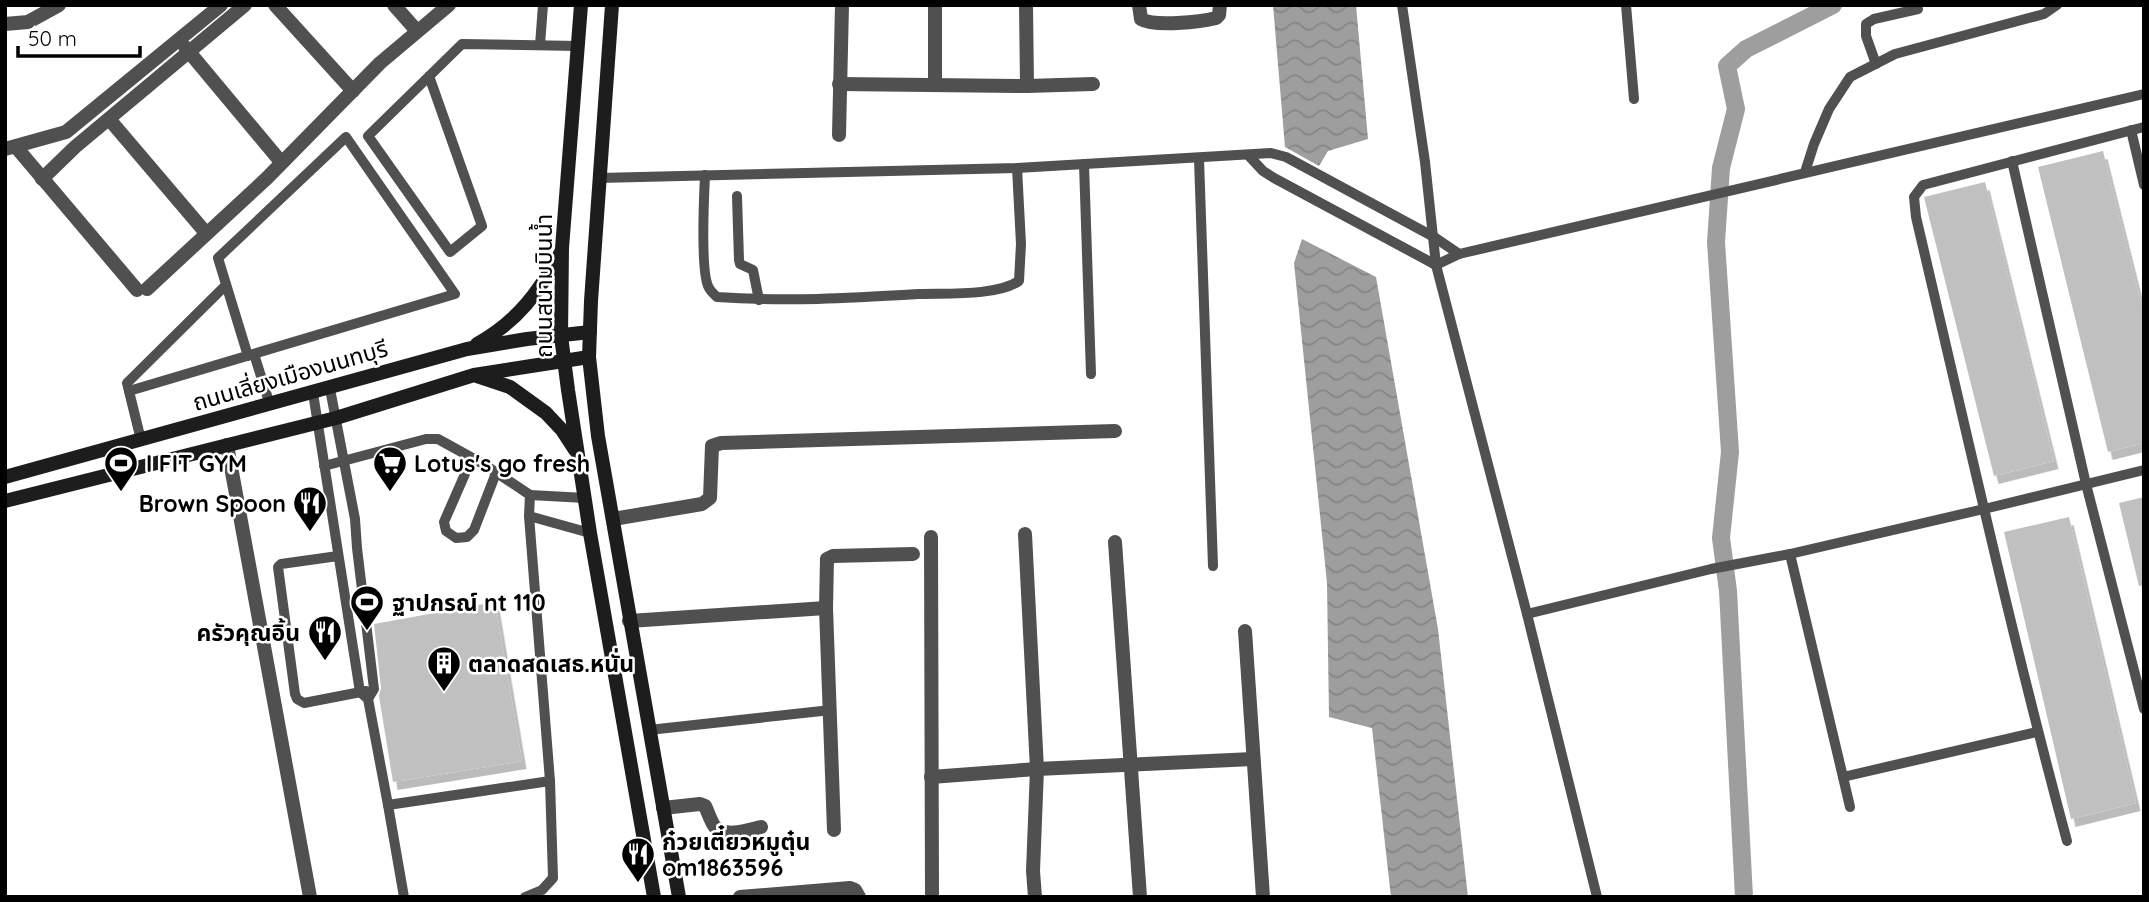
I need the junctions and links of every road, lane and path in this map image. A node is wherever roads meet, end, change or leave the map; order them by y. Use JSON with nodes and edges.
{"nodes":[{"id":1,"x":59,"y":5,"type":"edge"},
{"id":2,"x":221,"y":5,"type":"edge"},
{"id":3,"x":245,"y":5,"type":"edge"},
{"id":4,"x":275,"y":5,"type":"edge"},
{"id":5,"x":394,"y":5,"type":"edge"},
{"id":6,"x":449,"y":5,"type":"edge"},
{"id":7,"x":543,"y":5,"type":"edge"},
{"id":8,"x":581,"y":5,"type":"edge"},
{"id":9,"x":612,"y":5,"type":"edge"},
{"id":10,"x":842,"y":5,"type":"edge"},
{"id":11,"x":935,"y":5,"type":"edge"},
{"id":12,"x":1026,"y":5,"type":"edge"},
{"id":13,"x":1139,"y":5,"type":"edge"},
{"id":14,"x":1220,"y":5,"type":"edge"},
{"id":15,"x":1402,"y":5,"type":"edge"},
{"id":16,"x":1626,"y":5,"type":"edge"},
{"id":17,"x":2057,"y":5,"type":"edge"},
{"id":18,"x":1918,"y":9,"type":"dead end"},
{"id":19,"x":37,"y":11,"type":"edge"},
{"id":20,"x":5,"y":24,"type":"edge"},
{"id":21,"x":417,"y":31,"type":"junction"},
{"id":22,"x":540,"y":45,"type":"junction"},
{"id":23,"x":185,"y":46,"type":"junction"},
{"id":24,"x":578,"y":46,"type":"junction"},
{"id":25,"x":1876,"y":64,"type":"junction"},
{"id":26,"x":429,"y":76,"type":"junction"},
{"id":27,"x":839,"y":84,"type":"junction"},
{"id":28,"x":935,"y":84,"type":"junction"},
{"id":29,"x":1093,"y":84,"type":"dead end"},
{"id":30,"x":1027,"y":86,"type":"junction"},
{"id":31,"x":353,"y":91,"type":"junction"},
{"id":32,"x":2144,"y":94,"type":"edge"},
{"id":33,"x":1634,"y":99,"type":"dead end"},
{"id":34,"x":109,"y":119,"type":"junction"},
{"id":35,"x":2144,"y":127,"type":"edge"},
{"id":36,"x":2131,"y":130,"type":"junction"},
{"id":37,"x":66,"y":132,"type":"junction"},
{"id":38,"x":839,"y":135,"type":"dead end"},
{"id":39,"x":75,"y":147,"type":"junction"},
{"id":40,"x":11,"y":148,"type":"edge"},
{"id":41,"x":1249,"y":156,"type":"junction"},
{"id":42,"x":1199,"y":159,"type":"junction"},
{"id":43,"x":2012,"y":161,"type":"junction"},
{"id":44,"x":281,"y":162,"type":"junction"},
{"id":45,"x":1084,"y":164,"type":"junction"},
{"id":46,"x":1017,"y":168,"type":"junction"},
{"id":47,"x":1805,"y":172,"type":"junction"},
{"id":48,"x":705,"y":175,"type":"junction"},
{"id":49,"x":599,"y":178,"type":"junction"},
{"id":50,"x":42,"y":179,"type":"junction"},
{"id":51,"x":2144,"y":186,"type":"edge"},
{"id":52,"x":737,"y":196,"type":"dead end"},
{"id":53,"x":206,"y":233,"type":"junction"},
{"id":54,"x":1434,"y":237,"type":"junction"},
{"id":55,"x":562,"y":248,"type":"junction"},
{"id":56,"x":1459,"y":254,"type":"junction"},
{"id":57,"x":1436,"y":265,"type":"junction"},
{"id":58,"x":226,"y":285,"type":"junction"},
{"id":59,"x":759,"y":300,"type":"junction"},
{"id":60,"x":590,"y":332,"type":"junction"},
{"id":61,"x":561,"y":336,"type":"junction"},
{"id":62,"x":467,"y":349,"type":"junction"},
{"id":63,"x":251,"y":355,"type":"junction"},
{"id":64,"x":589,"y":357,"type":"junction"},
{"id":65,"x":564,"y":360,"type":"junction"},
{"id":66,"x":1091,"y":374,"type":"dead end"},
{"id":67,"x":474,"y":375,"type":"junction"},
{"id":68,"x":330,"y":389,"type":"junction"},
{"id":69,"x":129,"y":391,"type":"junction"},
{"id":70,"x":313,"y":393,"type":"junction"},
{"id":71,"x":270,"y":405,"type":"junction"},
{"id":72,"x":336,"y":418,"type":"junction"},
{"id":73,"x":317,"y":423,"type":"junction"},
{"id":74,"x":1115,"y":431,"type":"dead end"},
{"id":75,"x":141,"y":440,"type":"junction"},
{"id":76,"x":227,"y":445,"type":"junction"},
{"id":77,"x":579,"y":457,"type":"junction"},
{"id":78,"x":472,"y":458,"type":"junction"},
{"id":79,"x":345,"y":462,"type":"junction"},
{"id":80,"x":324,"y":466,"type":"junction"},
{"id":81,"x":2144,"y":470,"type":"edge"},
{"id":82,"x":496,"y":473,"type":"junction"},
{"id":83,"x":5,"y":477,"type":"edge"},
{"id":84,"x":2086,"y":484,"type":"junction"},
{"id":85,"x":530,"y":495,"type":"junction"},
{"id":86,"x":585,"y":498,"type":"junction"},
{"id":87,"x":5,"y":501,"type":"edge"},
{"id":88,"x":1984,"y":509,"type":"junction"},
{"id":89,"x":529,"y":516,"type":"junction"},
{"id":90,"x":612,"y":519,"type":"junction"},
{"id":91,"x":590,"y":533,"type":"junction"},
{"id":92,"x":1024,"y":534,"type":"dead end"},
{"id":93,"x":931,"y":537,"type":"dead end"},
{"id":94,"x":1115,"y":542,"type":"dead end"},
{"id":95,"x":914,"y":554,"type":"dead end"},
{"id":96,"x":1790,"y":554,"type":"junction"},
{"id":97,"x":338,"y":556,"type":"junction"},
{"id":98,"x":1213,"y":566,"type":"dead end"},
{"id":99,"x":826,"y":608,"type":"junction"},
{"id":100,"x":1527,"y":614,"type":"junction"},
{"id":101,"x":629,"y":621,"type":"junction"},
{"id":102,"x":1245,"y":631,"type":"dead end"},
{"id":103,"x":374,"y":690,"type":"junction"},
{"id":104,"x":360,"y":692,"type":"junction"},
{"id":105,"x":368,"y":699,"type":"junction"},
{"id":106,"x":2144,"y":709,"type":"edge"},
{"id":107,"x":831,"y":710,"type":"junction"},
{"id":108,"x":649,"y":730,"type":"junction"},
{"id":109,"x":2038,"y":732,"type":"junction"},
{"id":110,"x":1253,"y":759,"type":"junction"},
{"id":111,"x":1132,"y":765,"type":"junction"},
{"id":112,"x":1037,"y":769,"type":"junction"},
{"id":113,"x":932,"y":777,"type":"junction"},
{"id":114,"x":1843,"y":777,"type":"junction"},
{"id":115,"x":550,"y":781,"type":"junction"},
{"id":116,"x":388,"y":805,"type":"junction"},
{"id":117,"x":1850,"y":807,"type":"dead end"},
{"id":118,"x":663,"y":808,"type":"junction"},
{"id":119,"x":761,"y":827,"type":"dead end"},
{"id":120,"x":834,"y":830,"type":"dead end"},
{"id":121,"x":2067,"y":841,"type":"dead end"},
{"id":122,"x":759,"y":896,"type":"edge"},
{"id":123,"x":310,"y":897,"type":"edge"},
{"id":124,"x":404,"y":897,"type":"edge"},
{"id":125,"x":525,"y":897,"type":"edge"},
{"id":126,"x":654,"y":897,"type":"edge"},
{"id":127,"x":679,"y":897,"type":"edge"},
{"id":128,"x":740,"y":897,"type":"edge"},
{"id":129,"x":859,"y":897,"type":"edge"},
{"id":130,"x":932,"y":897,"type":"edge"},
{"id":131,"x":1035,"y":897,"type":"edge"},
{"id":132,"x":1140,"y":897,"type":"edge"},
{"id":133,"x":1263,"y":897,"type":"edge"},
{"id":134,"x":1597,"y":897,"type":"edge"}],
"edges":[{"from":1,"to":19,"type":"street"},
{"from":2,"to":23,"type":"street"},
{"from":3,"to":23,"type":"street"},
{"from":4,"to":31,"type":"street"},
{"from":5,"to":21,"type":"street"},
{"from":6,"to":21,"type":"street"},
{"from":7,"to":22,"type":"lane"},
{"from":8,"to":24,"type":"main road","name":"ถนนสนามบินน้ำ"},
{"from":9,"to":49,"type":"main road","name":"ถนนสนามบินน้ำ"},
{"from":10,"to":27,"type":"street"},
{"from":11,"to":28,"type":"street"},
{"from":12,"to":30,"type":"street"},
{"from":13,"to":14,"type":"street"},
{"from":15,"to":54,"type":"lane"},
{"from":16,"to":33,"type":"lane"},
{"from":17,"to":25,"type":"lane"},
{"from":18,"to":25,"type":"lane"},
{"from":19,"to":20,"type":"street"},
{"from":21,"to":31,"type":"street"},
{"from":22,"to":24,"type":"lane"},
{"from":22,"to":26,"type":"lane"},
{"from":23,"to":34,"type":"street"},
{"from":23,"to":37,"type":"street"},
{"from":23,"to":44,"type":"street"},
{"from":24,"to":55,"type":"main road","name":"ถนนสนามบินน้ำ"},
{"from":25,"to":47,"type":"lane"},
{"from":26,"to":26,"type":"lane"},
{"from":27,"to":28,"type":"street"},
{"from":27,"to":38,"type":"street"},
{"from":28,"to":30,"type":"street"},
{"from":29,"to":30,"type":"street"},
{"from":31,"to":44,"type":"street"},
{"from":32,"to":47,"type":"lane"},
{"from":34,"to":39,"type":"street"},
{"from":34,"to":53,"type":"street"},
{"from":35,"to":36,"type":"lane"},
{"from":36,"to":43,"type":"lane"},
{"from":36,"to":51,"type":"lane"},
{"from":37,"to":39,"type":"street"},
{"from":37,"to":40,"type":"street"},
{"from":39,"to":50,"type":"street"},
{"from":40,"to":50,"type":"street"},
{"from":41,"to":42,"type":"lane"},
{"from":41,"to":54,"type":"lane"},
{"from":41,"to":57,"type":"lane"},
{"from":42,"to":45,"type":"lane"},
{"from":42,"to":98,"type":"lane"},
{"from":43,"to":84,"type":"lane"},
{"from":43,"to":88,"type":"lane"},
{"from":44,"to":53,"type":"street"},
{"from":45,"to":46,"type":"lane"},
{"from":45,"to":66,"type":"lane"},
{"from":46,"to":48,"type":"lane"},
{"from":46,"to":59,"type":"lane"},
{"from":47,"to":56,"type":"lane"},
{"from":48,"to":49,"type":"lane"},
{"from":48,"to":59,"type":"lane"},
{"from":49,"to":60,"type":"main road","name":"ถนนสนามบินน้ำ"},
{"from":50,"to":53,"type":"street"},
{"from":52,"to":59,"type":"lane"},
{"from":54,"to":56,"type":"lane"},
{"from":54,"to":57,"type":"lane"},
{"from":55,"to":61,"type":"main road","name":"ถนนสนามบินน้ำ"},
{"from":55,"to":62,"type":"main road"},
{"from":56,"to":57,"type":"lane"},
{"from":57,"to":100,"type":"lane"},
{"from":58,"to":63,"type":"lane"},
{"from":58,"to":63,"type":"lane"},
{"from":58,"to":69,"type":"lane"},
{"from":60,"to":61,"type":"main road","name":"ถนนเลี่ยงเมืองนนทบุรี"},
{"from":60,"to":64,"type":"main road","name":"ถนนสนามบินน้ำ"},
{"from":61,"to":62,"type":"main road","name":"ถนนเลี่ยงเมืองนนทบุรี"},
{"from":61,"to":65,"type":"main road","name":"ถนนสนามบินน้ำ"},
{"from":62,"to":68,"type":"main road","name":"ถนนเลี่ยงเมืองนนทบุรี"},
{"from":63,"to":69,"type":"lane"},
{"from":63,"to":71,"type":"lane"},
{"from":64,"to":65,"type":"main road"},
{"from":64,"to":90,"type":"main road","name":"ถนนสนามบินน้ำ"},
{"from":65,"to":67,"type":"main road"},
{"from":65,"to":77,"type":"main road","name":"ถนนสนามบินน้ำ"},
{"from":67,"to":72,"type":"main road"},
{"from":67,"to":77,"type":"main road"},
{"from":68,"to":70,"type":"main road","name":"ถนนเลี่ยงเมืองนนทบุรี"},
{"from":68,"to":72,"type":"lane"},
{"from":69,"to":75,"type":"lane"},
{"from":70,"to":71,"type":"main road","name":"ถนนเลี่ยงเมืองนนทบุรี"},
{"from":70,"to":73,"type":"lane"},
{"from":71,"to":75,"type":"main road","name":"ถนนเลี่ยงเมืองนนทบุรี"},
{"from":72,"to":73,"type":"main road"},
{"from":72,"to":79,"type":"lane"},
{"from":73,"to":76,"type":"main road"},
{"from":73,"to":80,"type":"lane"},
{"from":74,"to":90,"type":"street"},
{"from":75,"to":83,"type":"main road","name":"ถนนเลี่ยงเมืองนนทบุรี"},
{"from":76,"to":87,"type":"main road"},
{"from":76,"to":123,"type":"street"},
{"from":77,"to":86,"type":"main road","name":"ถนนสนามบินน้ำ"},
{"from":78,"to":79,"type":"lane"},
{"from":78,"to":82,"type":"lane"},
{"from":78,"to":82,"type":"lane"},
{"from":79,"to":80,"type":"lane"},
{"from":79,"to":103,"type":"lane"},
{"from":80,"to":97,"type":"lane"},
{"from":81,"to":84,"type":"lane"},
{"from":82,"to":85,"type":"lane"},
{"from":84,"to":88,"type":"lane"},
{"from":84,"to":106,"type":"lane"},
{"from":85,"to":86,"type":"lane"},
{"from":85,"to":89,"type":"lane"},
{"from":86,"to":91,"type":"main road","name":"ถนนสนามบินน้ำ"},
{"from":88,"to":96,"type":"lane"},
{"from":88,"to":109,"type":"lane"},
{"from":89,"to":91,"type":"lane"},
{"from":89,"to":115,"type":"lane"},
{"from":90,"to":101,"type":"main road","name":"ถนนสนามบินน้ำ"},
{"from":91,"to":126,"type":"main road","name":"ถนนสนามบินน้ำ"},
{"from":92,"to":112,"type":"street"},
{"from":93,"to":113,"type":"street"},
{"from":94,"to":111,"type":"street"},
{"from":95,"to":99,"type":"street"},
{"from":96,"to":100,"type":"lane"},
{"from":96,"to":114,"type":"lane"},
{"from":97,"to":104,"type":"lane"},
{"from":97,"to":104,"type":"lane"},
{"from":99,"to":101,"type":"street"},
{"from":99,"to":107,"type":"street"},
{"from":100,"to":134,"type":"lane"},
{"from":101,"to":108,"type":"main road","name":"ถนนสนามบินน้ำ"},
{"from":102,"to":110,"type":"street"},
{"from":103,"to":104,"type":"lane"},
{"from":103,"to":105,"type":"lane"},
{"from":104,"to":105,"type":"lane"},
{"from":105,"to":116,"type":"lane"},
{"from":107,"to":108,"type":"lane"},
{"from":107,"to":120,"type":"street"},
{"from":108,"to":118,"type":"main road","name":"ถนนสนามบินน้ำ"},
{"from":109,"to":114,"type":"lane"},
{"from":109,"to":121,"type":"lane"},
{"from":110,"to":111,"type":"street"},
{"from":110,"to":133,"type":"street"},
{"from":111,"to":112,"type":"street"},
{"from":111,"to":132,"type":"street"},
{"from":112,"to":113,"type":"street"},
{"from":112,"to":131,"type":"street"},
{"from":113,"to":130,"type":"street"},
{"from":114,"to":117,"type":"lane"},
{"from":115,"to":116,"type":"lane"},
{"from":115,"to":125,"type":"lane"},
{"from":116,"to":124,"type":"lane"},
{"from":118,"to":119,"type":"street"},
{"from":118,"to":127,"type":"main road","name":"ถนนสนามบินน้ำ"},
{"from":122,"to":128,"type":"street"},
{"from":122,"to":129,"type":"street"}]}
